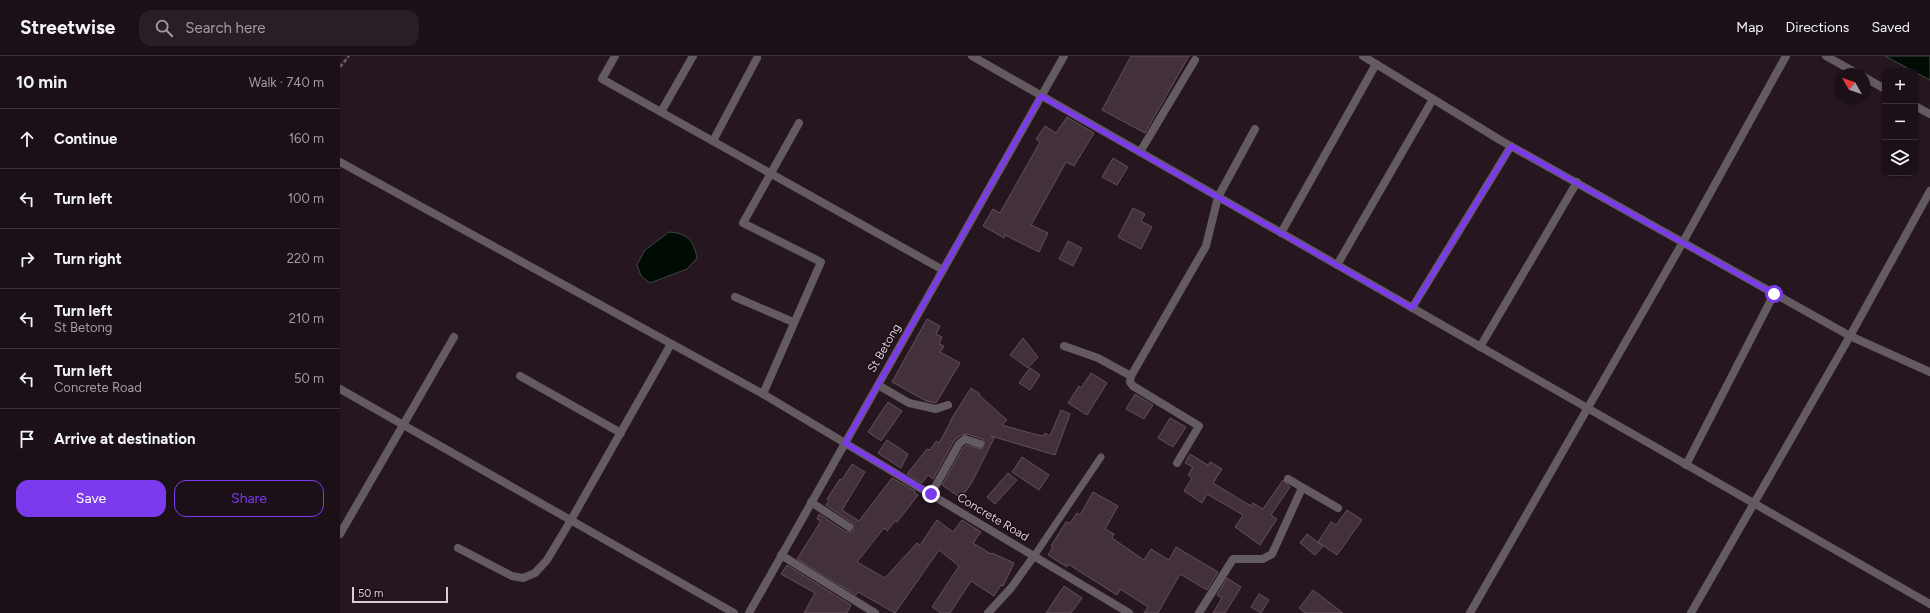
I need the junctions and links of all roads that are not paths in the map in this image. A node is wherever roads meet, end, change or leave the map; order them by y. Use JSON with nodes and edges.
{"nodes":[{"id":1,"x":615,"y":56,"type":"edge"},
{"id":2,"x":693,"y":56,"type":"edge"},
{"id":3,"x":972,"y":56,"type":"edge"},
{"id":4,"x":1064,"y":56,"type":"edge"},
{"id":5,"x":1363,"y":56,"type":"edge"},
{"id":6,"x":1786,"y":56,"type":"edge"},
{"id":7,"x":1826,"y":56,"type":"edge"},
{"id":8,"x":758,"y":58,"type":"dead end"},
{"id":9,"x":1195,"y":60,"type":"dead end"},
{"id":10,"x":1376,"y":64,"type":"junction"},
{"id":11,"x":1847,"y":68,"type":"edge"},
{"id":12,"x":1870,"y":80,"type":"edge"},
{"id":13,"x":1882,"y":87,"type":"edge"},
{"id":14,"x":1041,"y":96,"type":"junction"},
{"id":15,"x":1433,"y":98,"type":"junction"},
{"id":16,"x":1918,"y":108,"type":"edge"},
{"id":17,"x":661,"y":112,"type":"junction"},
{"id":18,"x":1930,"y":114,"type":"edge"},
{"id":19,"x":799,"y":123,"type":"dead end"},
{"id":20,"x":1255,"y":129,"type":"dead end"},
{"id":21,"x":713,"y":141,"type":"junction"},
{"id":22,"x":1511,"y":146,"type":"junction"},
{"id":23,"x":1140,"y":152,"type":"junction"},
{"id":24,"x":340,"y":162,"type":"edge"},
{"id":25,"x":770,"y":173,"type":"junction"},
{"id":26,"x":1577,"y":182,"type":"junction"},
{"id":27,"x":1930,"y":191,"type":"edge"},
{"id":28,"x":1218,"y":197,"type":"junction"},
{"id":29,"x":1281,"y":233,"type":"junction"},
{"id":30,"x":1683,"y":242,"type":"junction"},
{"id":31,"x":1337,"y":265,"type":"junction"},
{"id":32,"x":943,"y":270,"type":"junction"},
{"id":33,"x":1774,"y":294,"type":"junction"},
{"id":34,"x":734,"y":297,"type":"dead end"},
{"id":35,"x":1412,"y":308,"type":"junction"},
{"id":36,"x":793,"y":322,"type":"junction"},
{"id":37,"x":1850,"y":336,"type":"junction"},
{"id":38,"x":454,"y":337,"type":"dead end"},
{"id":39,"x":671,"y":344,"type":"junction"},
{"id":40,"x":1064,"y":346,"type":"dead end"},
{"id":41,"x":1480,"y":347,"type":"junction"},
{"id":42,"x":1930,"y":372,"type":"edge"},
{"id":43,"x":520,"y":376,"type":"dead end"},
{"id":44,"x":1131,"y":376,"type":"junction"},
{"id":45,"x":878,"y":385,"type":"junction"},
{"id":46,"x":340,"y":390,"type":"edge"},
{"id":47,"x":763,"y":394,"type":"junction"},
{"id":48,"x":948,"y":405,"type":"dead end"},
{"id":49,"x":1588,"y":409,"type":"junction"},
{"id":50,"x":403,"y":425,"type":"junction"},
{"id":51,"x":621,"y":433,"type":"junction"},
{"id":52,"x":845,"y":443,"type":"junction"},
{"id":53,"x":980,"y":444,"type":"dead end"},
{"id":54,"x":1100,"y":457,"type":"dead end"},
{"id":55,"x":1176,"y":463,"type":"dead end"},
{"id":56,"x":1686,"y":465,"type":"junction"},
{"id":57,"x":1288,"y":479,"type":"dead end"},
{"id":58,"x":1302,"y":488,"type":"junction"},
{"id":59,"x":931,"y":494,"type":"junction"},
{"id":60,"x":811,"y":502,"type":"junction"},
{"id":61,"x":1754,"y":504,"type":"junction"},
{"id":62,"x":1338,"y":508,"type":"dead end"},
{"id":63,"x":571,"y":520,"type":"junction"},
{"id":64,"x":849,"y":527,"type":"dead end"},
{"id":65,"x":340,"y":534,"type":"edge"},
{"id":66,"x":458,"y":548,"type":"dead end"},
{"id":67,"x":781,"y":555,"type":"junction"},
{"id":68,"x":1034,"y":556,"type":"junction"},
{"id":69,"x":1930,"y":604,"type":"edge"},
{"id":70,"x":734,"y":613,"type":"edge"},
{"id":71,"x":749,"y":613,"type":"edge"},
{"id":72,"x":875,"y":613,"type":"edge"},
{"id":73,"x":988,"y":613,"type":"edge"},
{"id":74,"x":1129,"y":613,"type":"edge"},
{"id":75,"x":1199,"y":613,"type":"edge"},
{"id":76,"x":1470,"y":613,"type":"edge"},
{"id":77,"x":1691,"y":613,"type":"edge"}],
"edges":[{"from":1,"to":17,"type":"street"},
{"from":2,"to":17,"type":"street"},
{"from":3,"to":14,"type":"street"},
{"from":4,"to":14,"type":"street","name":"St Betong"},
{"from":5,"to":10,"type":"street"},
{"from":6,"to":30,"type":"street"},
{"from":7,"to":11,"type":"street"},
{"from":8,"to":21,"type":"street"},
{"from":9,"to":23,"type":"street"},
{"from":10,"to":15,"type":"street"},
{"from":10,"to":29,"type":"street"},
{"from":12,"to":13,"type":"street"},
{"from":14,"to":23,"type":"street"},
{"from":14,"to":32,"type":"street","name":"St Betong"},
{"from":15,"to":22,"type":"street"},
{"from":15,"to":31,"type":"street"},
{"from":16,"to":18,"type":"street"},
{"from":17,"to":21,"type":"street"},
{"from":19,"to":25,"type":"street"},
{"from":20,"to":28,"type":"street"},
{"from":21,"to":25,"type":"street"},
{"from":22,"to":26,"type":"street"},
{"from":22,"to":35,"type":"street"},
{"from":23,"to":28,"type":"street"},
{"from":24,"to":39,"type":"street","name":"Concrete Road"},
{"from":25,"to":32,"type":"street"},
{"from":25,"to":36,"type":"street"},
{"from":26,"to":30,"type":"street"},
{"from":26,"to":41,"type":"street"},
{"from":27,"to":37,"type":"street"},
{"from":28,"to":29,"type":"street"},
{"from":28,"to":44,"type":"street"},
{"from":29,"to":31,"type":"street"},
{"from":30,"to":33,"type":"street"},
{"from":30,"to":49,"type":"street"},
{"from":31,"to":35,"type":"street"},
{"from":32,"to":45,"type":"street","name":"St Betong"},
{"from":33,"to":37,"type":"street"},
{"from":33,"to":56,"type":"street"},
{"from":34,"to":36,"type":"street"},
{"from":35,"to":41,"type":"street"},
{"from":36,"to":47,"type":"street"},
{"from":37,"to":42,"type":"street"},
{"from":37,"to":61,"type":"street"},
{"from":38,"to":50,"type":"street"},
{"from":39,"to":47,"type":"street","name":"Concrete Road"},
{"from":39,"to":51,"type":"street"},
{"from":40,"to":44,"type":"street"},
{"from":41,"to":49,"type":"street"},
{"from":43,"to":51,"type":"street"},
{"from":44,"to":55,"type":"street"},
{"from":45,"to":48,"type":"street"},
{"from":45,"to":52,"type":"street","name":"St Betong"},
{"from":46,"to":50,"type":"street"},
{"from":47,"to":52,"type":"street","name":"Concrete Road"},
{"from":49,"to":56,"type":"street"},
{"from":49,"to":76,"type":"street"},
{"from":50,"to":63,"type":"street"},
{"from":50,"to":65,"type":"street"},
{"from":51,"to":63,"type":"street"},
{"from":52,"to":59,"type":"street","name":"Concrete Road"},
{"from":52,"to":60,"type":"street","name":"St Betong"},
{"from":53,"to":59,"type":"street"},
{"from":54,"to":68,"type":"lane"},
{"from":56,"to":61,"type":"street"},
{"from":57,"to":58,"type":"street"},
{"from":58,"to":62,"type":"street"},
{"from":58,"to":75,"type":"street"},
{"from":59,"to":68,"type":"street","name":"Concrete Road"},
{"from":60,"to":64,"type":"street"},
{"from":60,"to":67,"type":"street","name":"St Betong"},
{"from":61,"to":69,"type":"street"},
{"from":61,"to":77,"type":"street"},
{"from":63,"to":66,"type":"street"},
{"from":63,"to":70,"type":"street"},
{"from":67,"to":71,"type":"street","name":"St Betong"},
{"from":67,"to":72,"type":"street"},
{"from":68,"to":73,"type":"street"},
{"from":68,"to":74,"type":"street","name":"Concrete Road"}]}
